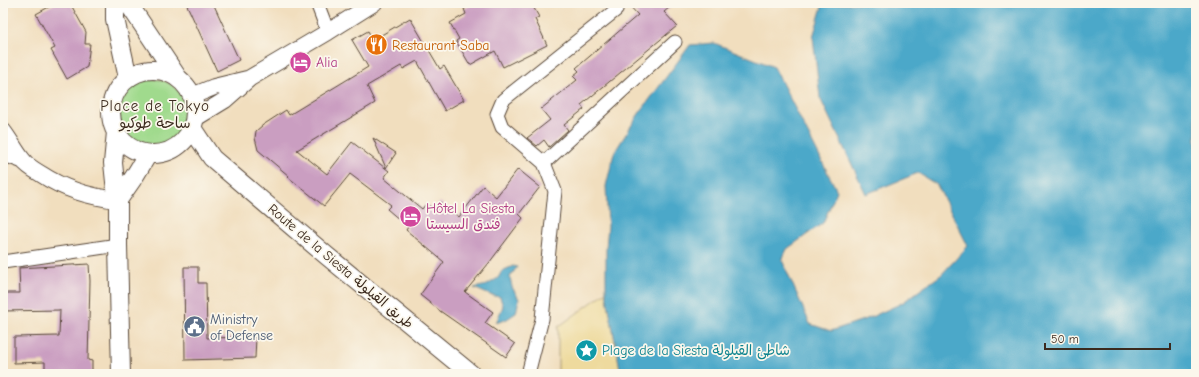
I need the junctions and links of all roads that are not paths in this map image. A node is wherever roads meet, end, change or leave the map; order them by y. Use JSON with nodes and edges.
{"nodes":[{"id":1,"x":115,"y":3,"type":"edge"},
{"id":2,"x":128,"y":3,"type":"edge"},
{"id":3,"x":317,"y":3,"type":"edge"},
{"id":4,"x":374,"y":3,"type":"edge"},
{"id":5,"x":616,"y":10,"type":"dead end"},
{"id":6,"x":328,"y":32,"type":"junction"},
{"id":7,"x":675,"y":42,"type":"dead end"},
{"id":8,"x":128,"y":78,"type":"junction"},
{"id":9,"x":178,"y":78,"type":"junction"},
{"id":10,"x":250,"y":78,"type":"junction"},
{"id":11,"x":192,"y":96,"type":"junction"},
{"id":12,"x":193,"y":124,"type":"junction"},
{"id":13,"x":3,"y":131,"type":"edge"},
{"id":14,"x":116,"y":132,"type":"junction"},
{"id":15,"x":181,"y":143,"type":"junction"},
{"id":16,"x":3,"y":153,"type":"edge"},
{"id":17,"x":148,"y":154,"type":"junction"},
{"id":18,"x":212,"y":158,"type":"junction"},
{"id":19,"x":22,"y":160,"type":"junction"},
{"id":20,"x":544,"y":163,"type":"junction"},
{"id":21,"x":118,"y":200,"type":"junction"},
{"id":22,"x":118,"y":245,"type":"junction"},
{"id":23,"x":3,"y":262,"type":"edge"},
{"id":24,"x":121,"y":374,"type":"edge"},
{"id":25,"x":471,"y":374,"type":"edge"},
{"id":26,"x":528,"y":374,"type":"edge"}],
"edges":[{"from":1,"to":8,"type":"main road"},
{"from":2,"to":9,"type":"main road"},
{"from":3,"to":6,"type":"street"},
{"from":4,"to":6,"type":"street"},
{"from":5,"to":20,"type":"street"},
{"from":6,"to":10,"type":"street"},
{"from":7,"to":20,"type":"street"},
{"from":8,"to":9,"type":"main road"},
{"from":8,"to":14,"type":"main road"},
{"from":9,"to":11,"type":"main road"},
{"from":10,"to":11,"type":"street"},
{"from":10,"to":12,"type":"street"},
{"from":11,"to":12,"type":"main road"},
{"from":12,"to":15,"type":"main road"},
{"from":12,"to":18,"type":"main road","name":"Route de la Siesta طريق القيلولة"},
{"from":13,"to":19,"type":"street"},
{"from":14,"to":17,"type":"main road"},
{"from":14,"to":21,"type":"main road"},
{"from":15,"to":17,"type":"main road"},
{"from":15,"to":18,"type":"main road","name":"Route de la Siesta طريق القيلولة"},
{"from":16,"to":19,"type":"street"},
{"from":17,"to":21,"type":"main road"},
{"from":18,"to":25,"type":"main road","name":"Route de la Siesta طريق القيلولة"},
{"from":19,"to":21,"type":"street"},
{"from":20,"to":26,"type":"street"},
{"from":21,"to":22,"type":"main road"},
{"from":22,"to":23,"type":"street"},
{"from":22,"to":24,"type":"main road"}]}
